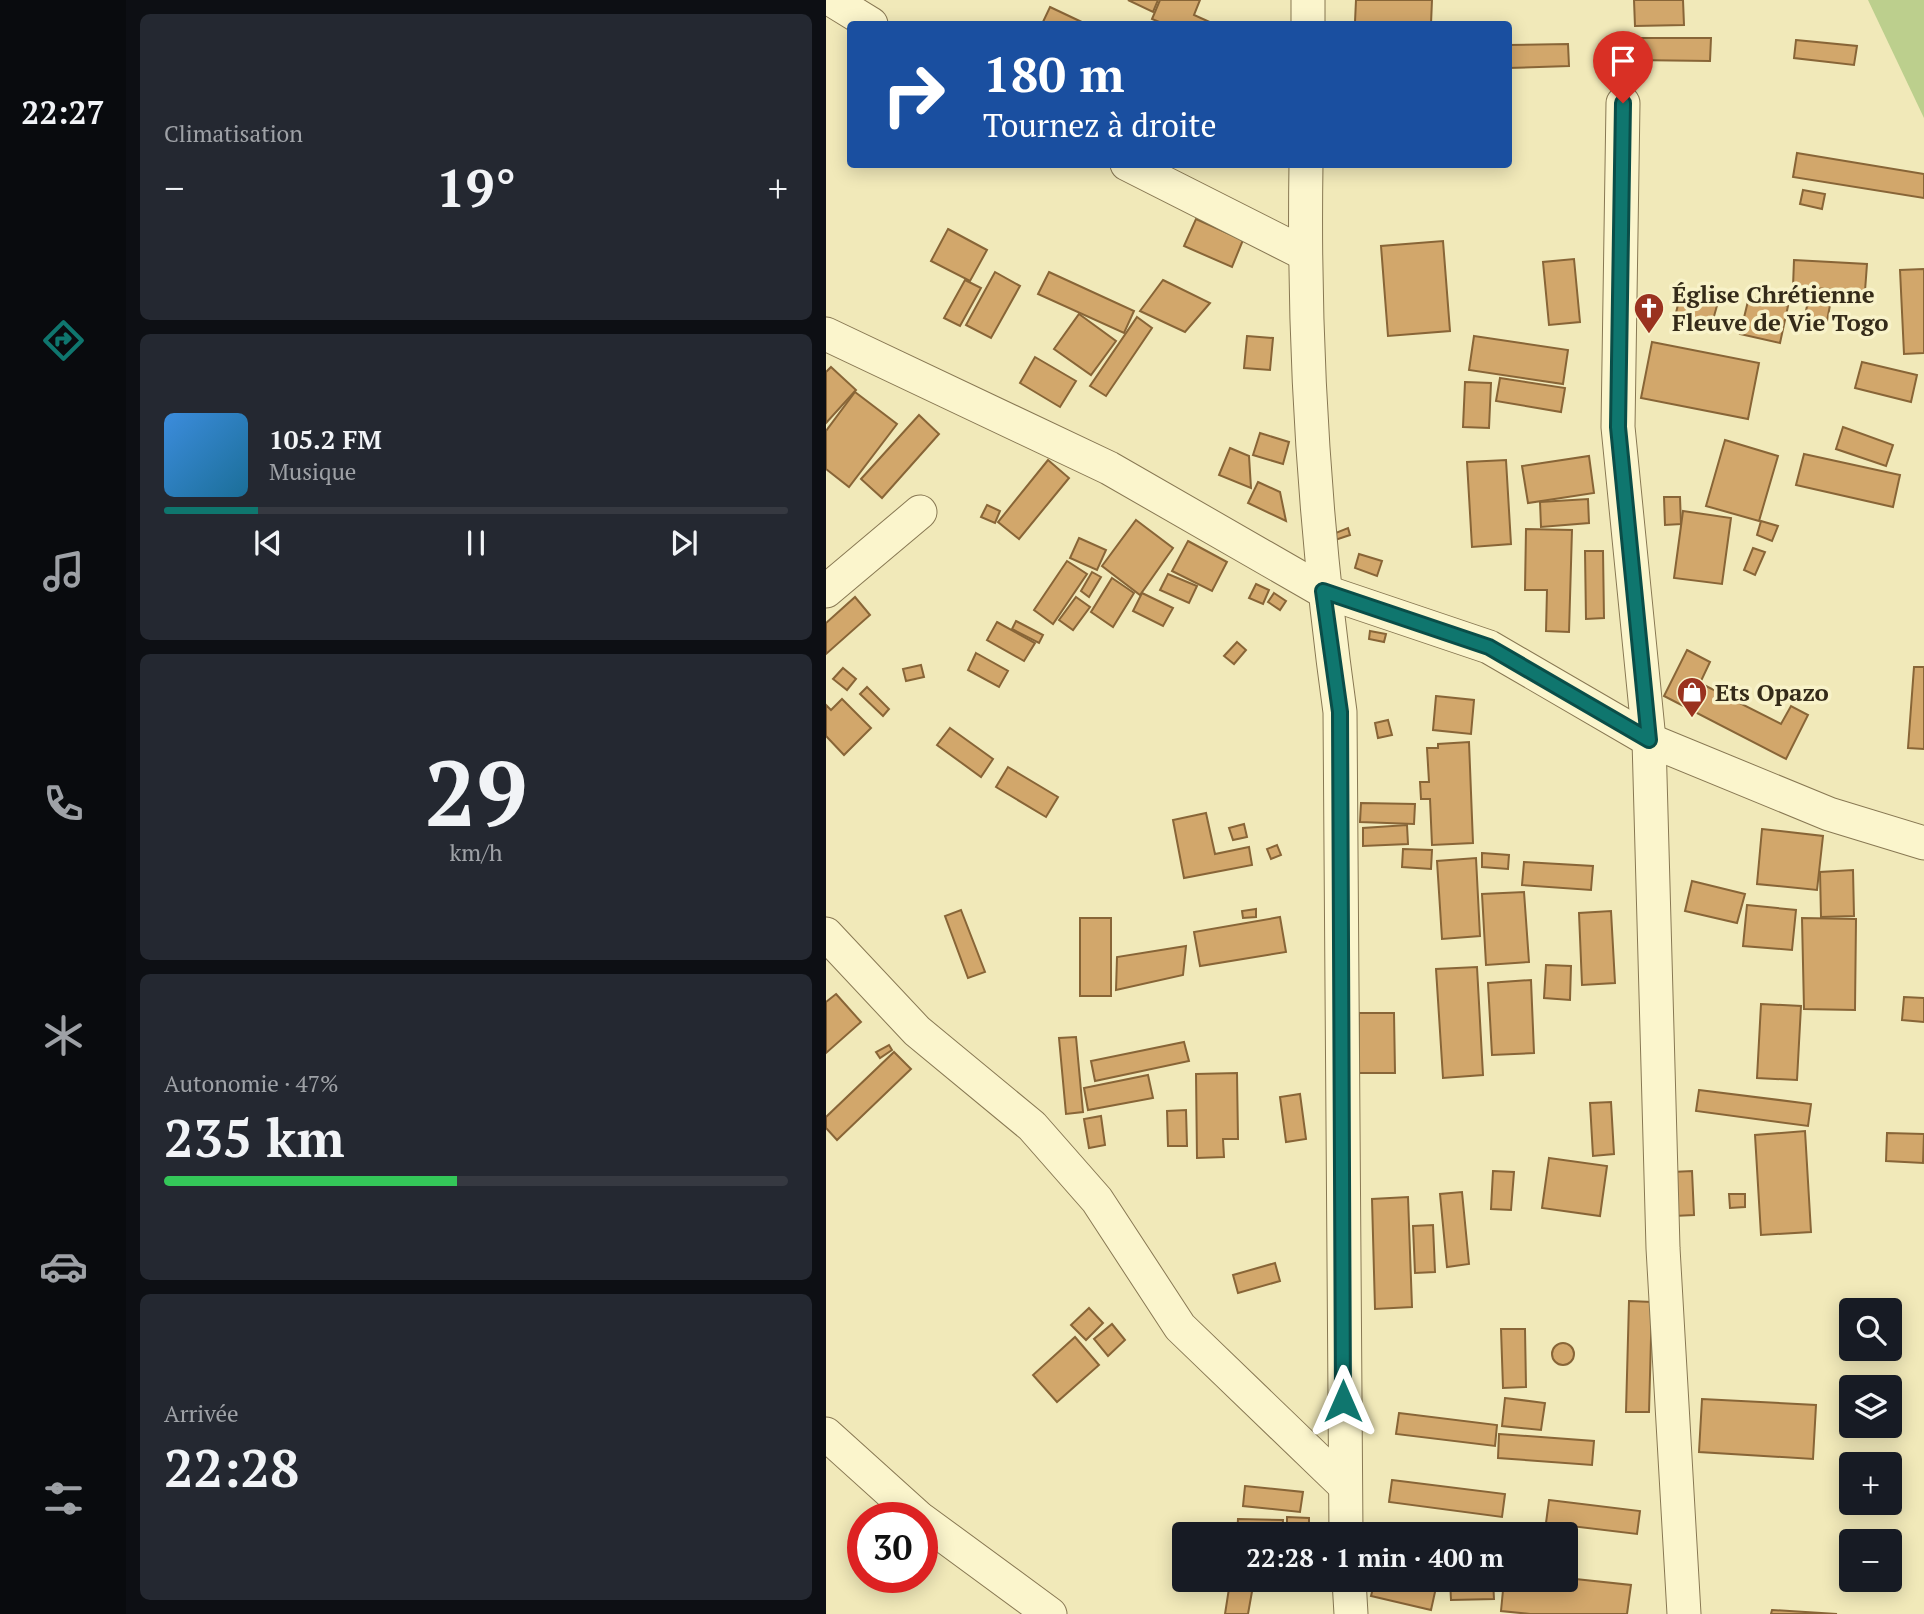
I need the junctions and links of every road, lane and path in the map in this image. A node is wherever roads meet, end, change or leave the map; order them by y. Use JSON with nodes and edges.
{"nodes":[{"id":1,"x":832,"y":0,"type":"edge"},
{"id":2,"x":1308,"y":0,"type":"edge"},
{"id":3,"x":865,"y":21,"type":"edge"},
{"id":4,"x":1308,"y":21,"type":"edge"},
{"id":5,"x":1623,"y":103,"type":"dead end"},
{"id":6,"x":1135,"y":168,"type":"edge"},
{"id":7,"x":1306,"y":168,"type":"edge"},
{"id":8,"x":1305,"y":254,"type":"junction"},
{"id":9,"x":826,"y":334,"type":"edge"},
{"id":10,"x":920,"y":512,"type":"dead end"},
{"id":11,"x":826,"y":591,"type":"edge"},
{"id":12,"x":1323,"y":591,"type":"junction"},
{"id":13,"x":1649,"y":740,"type":"junction"},
{"id":14,"x":1924,"y":843,"type":"edge"},
{"id":15,"x":826,"y":934,"type":"edge"},
{"id":16,"x":826,"y":1434,"type":"edge"},
{"id":17,"x":1343,"y":1484,"type":"junction"},
{"id":18,"x":901,"y":1502,"type":"edge"},
{"id":19,"x":1345,"y":1522,"type":"edge"},
{"id":20,"x":938,"y":1532,"type":"edge"},
{"id":21,"x":1349,"y":1592,"type":"edge"},
{"id":22,"x":1050,"y":1614,"type":"edge"},
{"id":23,"x":1350,"y":1614,"type":"edge"},
{"id":24,"x":1684,"y":1614,"type":"edge"}],
"edges":[{"from":1,"to":3,"type":"street"},
{"from":2,"to":4,"type":"street"},
{"from":5,"to":13,"type":"street"},
{"from":6,"to":8,"type":"street"},
{"from":7,"to":8,"type":"street"},
{"from":8,"to":12,"type":"street"},
{"from":9,"to":12,"type":"street"},
{"from":10,"to":11,"type":"street"},
{"from":12,"to":13,"type":"street"},
{"from":12,"to":17,"type":"street"},
{"from":13,"to":14,"type":"street"},
{"from":13,"to":24,"type":"street"},
{"from":15,"to":17,"type":"street"},
{"from":16,"to":18,"type":"street"},
{"from":17,"to":19,"type":"street"},
{"from":20,"to":22,"type":"street"},
{"from":21,"to":23,"type":"street"}]}
